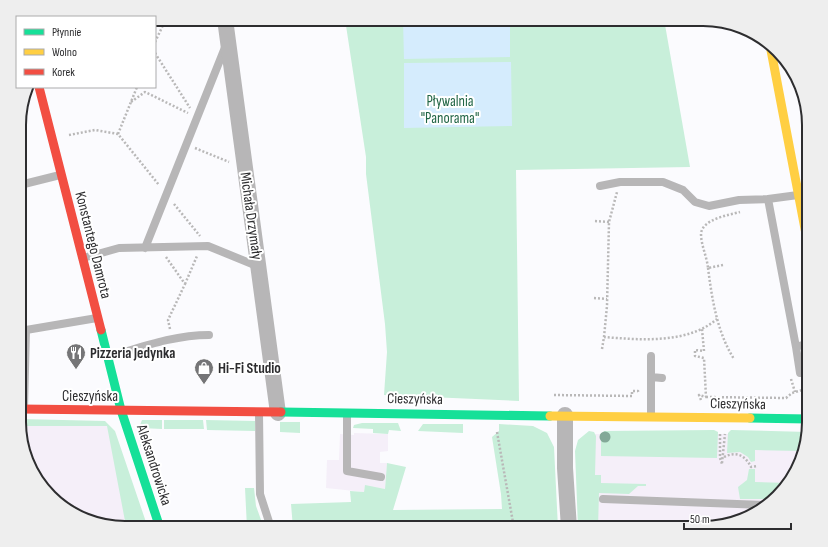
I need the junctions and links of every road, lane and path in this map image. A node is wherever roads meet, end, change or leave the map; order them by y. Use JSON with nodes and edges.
{"nodes":[{"id":1,"x":163,"y":26,"type":"edge"},
{"id":2,"x":226,"y":26,"type":"edge"},
{"id":3,"x":156,"y":40,"type":"edge"},
{"id":4,"x":228,"y":40,"type":"junction"},
{"id":5,"x":156,"y":55,"type":"edge"},
{"id":6,"x":772,"y":55,"type":"edge"},
{"id":7,"x":39,"y":88,"type":"edge"},
{"id":8,"x":137,"y":88,"type":"edge"},
{"id":9,"x":130,"y":102,"type":"junction"},
{"id":10,"x":196,"y":117,"type":"junction"},
{"id":11,"x":118,"y":134,"type":"junction"},
{"id":12,"x":52,"y":138,"type":"junction"},
{"id":13,"x":185,"y":144,"type":"junction"},
{"id":14,"x":245,"y":169,"type":"junction"},
{"id":15,"x":61,"y":174,"type":"junction"},
{"id":16,"x":620,"y":182,"type":"junction"},
{"id":17,"x":26,"y":183,"type":"edge"},
{"id":18,"x":600,"y":186,"type":"dead end"},
{"id":19,"x":166,"y":194,"type":"junction"},
{"id":20,"x":798,"y":195,"type":"junction"},
{"id":21,"x":768,"y":199,"type":"junction"},
{"id":22,"x":746,"y":211,"type":"dead end"},
{"id":23,"x":802,"y":215,"type":"edge"},
{"id":24,"x":595,"y":221,"type":"dead end"},
{"id":25,"x":609,"y":222,"type":"junction"},
{"id":26,"x":204,"y":246,"type":"junction"},
{"id":27,"x":159,"y":247,"type":"junction"},
{"id":28,"x":145,"y":248,"type":"junction"},
{"id":29,"x":82,"y":258,"type":"junction"},
{"id":30,"x":723,"y":265,"type":"dead end"},
{"id":31,"x":257,"y":266,"type":"junction"},
{"id":32,"x":708,"y":268,"type":"junction"},
{"id":33,"x":185,"y":284,"type":"junction"},
{"id":34,"x":594,"y":298,"type":"dead end"},
{"id":35,"x":607,"y":299,"type":"junction"},
{"id":36,"x":98,"y":318,"type":"junction"},
{"id":37,"x":717,"y":320,"type":"junction"},
{"id":38,"x":702,"y":329,"type":"junction"},
{"id":39,"x":26,"y":330,"type":"edge"},
{"id":40,"x":209,"y":335,"type":"dead end"},
{"id":41,"x":604,"y":337,"type":"junction"},
{"id":42,"x":172,"y":338,"type":"junction"},
{"id":43,"x":802,"y":346,"type":"edge"},
{"id":44,"x":796,"y":347,"type":"junction"},
{"id":45,"x":602,"y":349,"type":"dead end"},
{"id":46,"x":651,"y":356,"type":"dead end"},
{"id":47,"x":107,"y":357,"type":"junction"},
{"id":48,"x":734,"y":359,"type":"dead end"},
{"id":49,"x":800,"y":373,"type":"dead end"},
{"id":50,"x":651,"y":377,"type":"junction"},
{"id":51,"x":662,"y":378,"type":"dead end"},
{"id":52,"x":802,"y":390,"type":"edge"},
{"id":53,"x":554,"y":395,"type":"dead end"},
{"id":54,"x":706,"y":396,"type":"junction"},
{"id":55,"x":639,"y":397,"type":"dead end"},
{"id":56,"x":702,"y":402,"type":"dead end"},
{"id":57,"x":26,"y":409,"type":"edge"},
{"id":58,"x":121,"y":410,"type":"junction"},
{"id":59,"x":259,"y":413,"type":"junction"},
{"id":60,"x":278,"y":413,"type":"junction"},
{"id":61,"x":347,"y":413,"type":"junction"},
{"id":62,"x":565,"y":415,"type":"junction"},
{"id":63,"x":651,"y":417,"type":"junction"},
{"id":64,"x":802,"y":419,"type":"edge"},
{"id":65,"x":720,"y":428,"type":"dead end"},
{"id":66,"x":496,"y":430,"type":"dead end"},
{"id":67,"x":725,"y":435,"type":"dead end"},
{"id":68,"x":724,"y":457,"type":"junction"},
{"id":69,"x":758,"y":466,"type":"dead end"},
{"id":70,"x":381,"y":477,"type":"dead end"},
{"id":71,"x":603,"y":499,"type":"dead end"},
{"id":72,"x":757,"y":505,"type":"edge"},
{"id":73,"x":158,"y":521,"type":"edge"},
{"id":74,"x":269,"y":521,"type":"edge"},
{"id":75,"x":513,"y":521,"type":"edge"},
{"id":76,"x":569,"y":521,"type":"edge"}],
"edges":[{"from":1,"to":3,"type":"path"},
{"from":2,"to":4,"type":"street","name":"Michała Drzymały"},
{"from":4,"to":10,"type":"lane"},
{"from":4,"to":14,"type":"street","name":"Michała Drzymały"},
{"from":5,"to":10,"type":"path"},
{"from":6,"to":20,"type":"street"},
{"from":7,"to":12,"type":"street","name":"Konstantego Damrota"},
{"from":8,"to":9,"type":"path"},
{"from":9,"to":10,"type":"path"},
{"from":9,"to":11,"type":"path"},
{"from":10,"to":13,"type":"lane"},
{"from":11,"to":12,"type":"path"},
{"from":11,"to":19,"type":"path"},
{"from":12,"to":15,"type":"street","name":"Konstantego Damrota"},
{"from":13,"to":14,"type":"path"},
{"from":13,"to":19,"type":"lane"},
{"from":14,"to":31,"type":"street","name":"Michała Drzymały"},
{"from":15,"to":17,"type":"lane"},
{"from":15,"to":29,"type":"street","name":"Konstantego Damrota"},
{"from":16,"to":18,"type":"lane"},
{"from":16,"to":21,"type":"lane"},
{"from":16,"to":25,"type":"path"},
{"from":19,"to":26,"type":"path"},
{"from":19,"to":28,"type":"lane"},
{"from":20,"to":21,"type":"lane"},
{"from":20,"to":23,"type":"street"},
{"from":21,"to":44,"type":"lane"},
{"from":22,"to":32,"type":"path"},
{"from":24,"to":25,"type":"path"},
{"from":25,"to":35,"type":"path"},
{"from":26,"to":27,"type":"lane"},
{"from":26,"to":31,"type":"lane"},
{"from":26,"to":33,"type":"path"},
{"from":27,"to":28,"type":"lane"},
{"from":27,"to":33,"type":"path"},
{"from":28,"to":29,"type":"lane"},
{"from":29,"to":36,"type":"street","name":"Konstantego Damrota"},
{"from":30,"to":32,"type":"path"},
{"from":31,"to":60,"type":"street","name":"Michała Drzymały"},
{"from":32,"to":37,"type":"path"},
{"from":33,"to":42,"type":"path"},
{"from":34,"to":35,"type":"path"},
{"from":35,"to":41,"type":"path"},
{"from":36,"to":39,"type":"lane"},
{"from":36,"to":47,"type":"street","name":"Konstantego Damrota"},
{"from":37,"to":38,"type":"path"},
{"from":37,"to":48,"type":"path"},
{"from":38,"to":41,"type":"path"},
{"from":38,"to":54,"type":"path"},
{"from":40,"to":42,"type":"lane"},
{"from":41,"to":45,"type":"path"},
{"from":42,"to":47,"type":"lane"},
{"from":43,"to":44,"type":"lane"},
{"from":44,"to":49,"type":"lane"},
{"from":46,"to":50,"type":"lane"},
{"from":47,"to":58,"type":"street","name":"Konstantego Damrota"},
{"from":50,"to":51,"type":"lane"},
{"from":50,"to":63,"type":"lane"},
{"from":52,"to":54,"type":"path"},
{"from":53,"to":55,"type":"path"},
{"from":54,"to":56,"type":"path"},
{"from":57,"to":58,"type":"street","name":"Cieszyńska"},
{"from":58,"to":59,"type":"street","name":"Cieszyńska"},
{"from":58,"to":73,"type":"street","name":"Aleksandrowicka"},
{"from":59,"to":60,"type":"street","name":"Cieszyńska"},
{"from":59,"to":74,"type":"lane"},
{"from":60,"to":61,"type":"street","name":"Cieszyńska"},
{"from":61,"to":62,"type":"street","name":"Cieszyńska"},
{"from":61,"to":70,"type":"lane"},
{"from":62,"to":63,"type":"street","name":"Cieszyńska"},
{"from":62,"to":76,"type":"street"},
{"from":63,"to":64,"type":"street","name":"Cieszyńska"},
{"from":65,"to":68,"type":"path"},
{"from":66,"to":75,"type":"path"},
{"from":67,"to":68,"type":"path"},
{"from":68,"to":69,"type":"path"},
{"from":71,"to":72,"type":"lane"}]}
